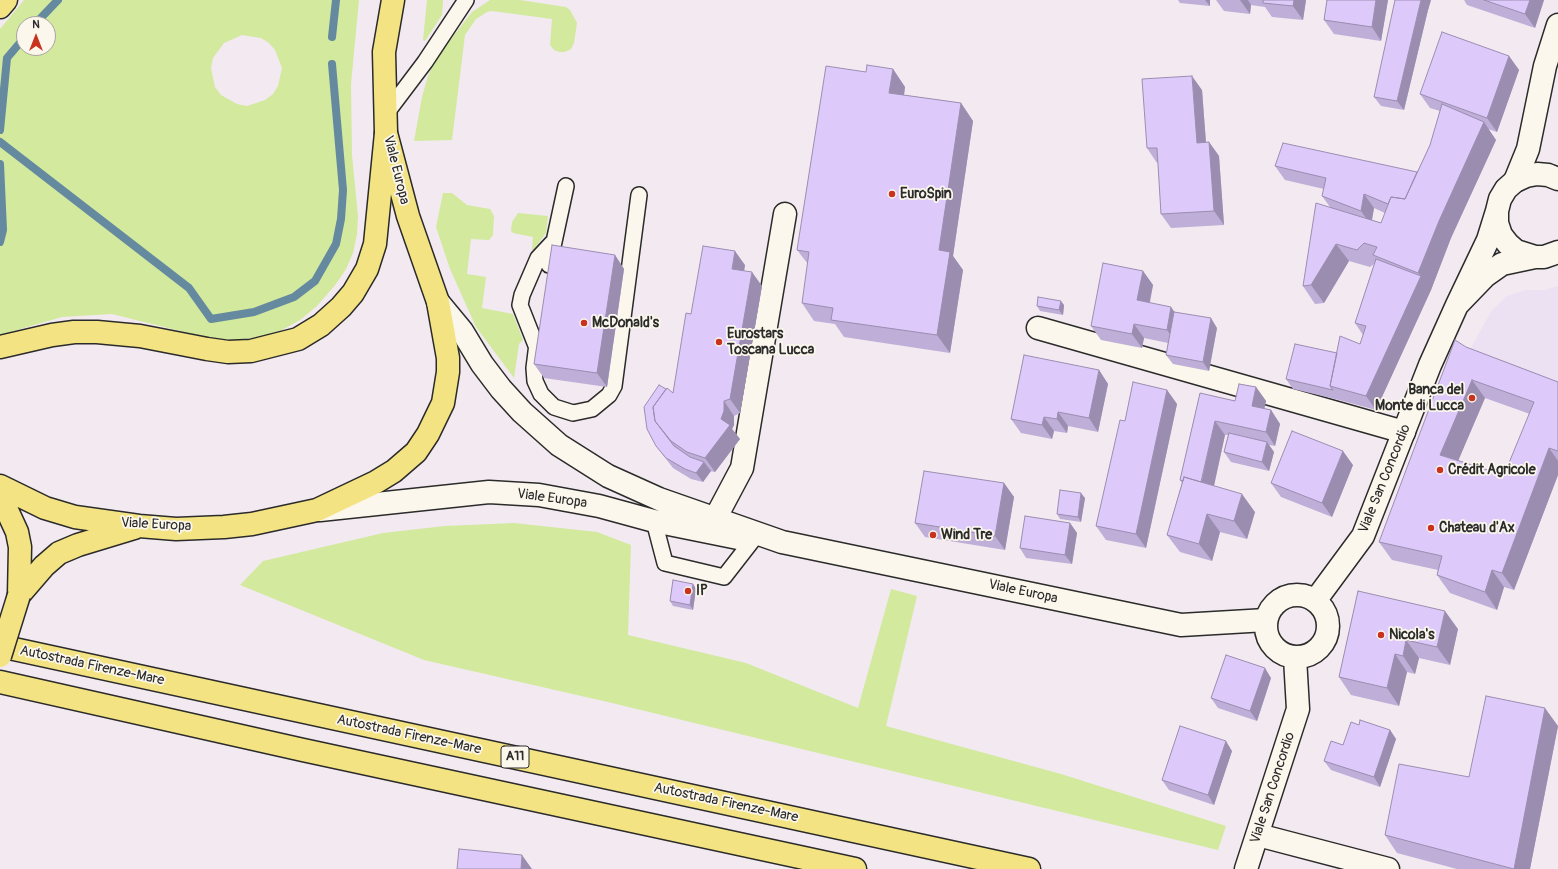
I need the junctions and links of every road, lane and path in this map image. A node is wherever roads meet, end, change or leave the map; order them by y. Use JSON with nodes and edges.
{"nodes":[{"id":1,"x":6,"y":0,"type":"edge"},
{"id":2,"x":386,"y":0,"type":"edge"},
{"id":3,"x":393,"y":0,"type":"edge"},
{"id":4,"x":466,"y":0,"type":"edge"},
{"id":5,"x":0,"y":7,"type":"edge"},
{"id":6,"x":1558,"y":25,"type":"edge"},
{"id":7,"x":387,"y":32,"type":"junction"},
{"id":8,"x":385,"y":124,"type":"junction"},
{"id":9,"x":1558,"y":179,"type":"edge"},
{"id":10,"x":1515,"y":181,"type":"junction"},
{"id":11,"x":566,"y":186,"type":"dead end"},
{"id":12,"x":640,"y":194,"type":"dead end"},
{"id":13,"x":1497,"y":211,"type":"junction"},
{"id":14,"x":785,"y":214,"type":"dead end"},
{"id":15,"x":552,"y":243,"type":"junction"},
{"id":16,"x":1558,"y":252,"type":"edge"},
{"id":17,"x":1535,"y":257,"type":"junction"},
{"id":18,"x":547,"y":280,"type":"edge"},
{"id":19,"x":438,"y":302,"type":"junction"},
{"id":20,"x":1457,"y":305,"type":"junction"},
{"id":21,"x":541,"y":318,"type":"edge"},
{"id":22,"x":1038,"y":328,"type":"dead end"},
{"id":23,"x":0,"y":347,"type":"edge"},
{"id":24,"x":537,"y":348,"type":"junction"},
{"id":25,"x":1404,"y":432,"type":"junction"},
{"id":26,"x":0,"y":486,"type":"edge"},
{"id":27,"x":0,"y":495,"type":"edge"},
{"id":28,"x":317,"y":510,"type":"junction"},
{"id":29,"x":716,"y":518,"type":"junction"},
{"id":30,"x":654,"y":521,"type":"junction"},
{"id":31,"x":138,"y":526,"type":"junction"},
{"id":32,"x":752,"y":540,"type":"junction"},
{"id":33,"x":782,"y":542,"type":"junction"},
{"id":34,"x":19,"y":595,"type":"junction"},
{"id":35,"x":1315,"y":601,"type":"junction"},
{"id":36,"x":1266,"y":620,"type":"junction"},
{"id":37,"x":0,"y":646,"type":"edge"},
{"id":38,"x":0,"y":656,"type":"edge"},
{"id":39,"x":1295,"y":658,"type":"junction"},
{"id":40,"x":0,"y":682,"type":"edge"},
{"id":41,"x":1258,"y":835,"type":"junction"},
{"id":42,"x":855,"y":869,"type":"edge"},
{"id":43,"x":1029,"y":869,"type":"edge"},
{"id":44,"x":1246,"y":869,"type":"edge"},
{"id":45,"x":1388,"y":869,"type":"edge"}],
"edges":[{"from":1,"to":5,"type":"main road"},
{"from":2,"to":7,"type":"main road","name":"Viale Europa"},
{"from":3,"to":7,"type":"main road","name":"Viale Europa"},
{"from":4,"to":8,"type":"lane"},
{"from":6,"to":10,"type":"main road","name":"Viale San Concordio"},
{"from":7,"to":8,"type":"main road","name":"Viale Europa"},
{"from":8,"to":19,"type":"main road","name":"Viale Europa"},
{"from":8,"to":23,"type":"main road"},
{"from":9,"to":10,"type":"main road","name":"Viale San Concordio"},
{"from":10,"to":13,"type":"main road","name":"Viale San Concordio"},
{"from":11,"to":15,"type":"lane"},
{"from":12,"to":24,"type":"lane"},
{"from":13,"to":17,"type":"main road","name":"Viale San Concordio"},
{"from":13,"to":20,"type":"main road","name":"Viale San Concordio"},
{"from":14,"to":29,"type":"main road"},
{"from":15,"to":18,"type":"lane"},
{"from":15,"to":24,"type":"lane"},
{"from":16,"to":17,"type":"main road","name":"Viale San Concordio"},
{"from":17,"to":20,"type":"main road","name":"Viale San Concordio"},
{"from":19,"to":28,"type":"main road","name":"Viale Europa"},
{"from":19,"to":29,"type":"main road","name":"Viale Europa"},
{"from":20,"to":25,"type":"main road","name":"Viale San Concordio"},
{"from":21,"to":24,"type":"lane"},
{"from":22,"to":25,"type":"main road"},
{"from":25,"to":35,"type":"main road","name":"Viale San Concordio"},
{"from":26,"to":31,"type":"main road","name":"Viale Europa"},
{"from":27,"to":34,"type":"main road"},
{"from":28,"to":30,"type":"main road","name":"Viale Europa"},
{"from":28,"to":31,"type":"main road","name":"Viale Europa"},
{"from":29,"to":33,"type":"main road","name":"Viale Europa"},
{"from":30,"to":32,"type":"main road","name":"Viale Europa"},
{"from":30,"to":32,"type":"lane"},
{"from":31,"to":34,"type":"main road"},
{"from":32,"to":33,"type":"main road","name":"Viale Europa"},
{"from":33,"to":36,"type":"main road","name":"Viale Europa"},
{"from":34,"to":38,"type":"main road","bridge":true},
{"from":35,"to":36,"type":"main road"},
{"from":35,"to":39,"type":"main road"},
{"from":36,"to":39,"type":"main road"},
{"from":37,"to":43,"type":"main road","name":"Autostrada Firenze-Mare","number":"A11"},
{"from":39,"to":41,"type":"main road","name":"Viale San Concordio"},
{"from":40,"to":42,"type":"main road"},
{"from":41,"to":44,"type":"main road","name":"Viale San Concordio"},
{"from":41,"to":45,"type":"main road"}]}
